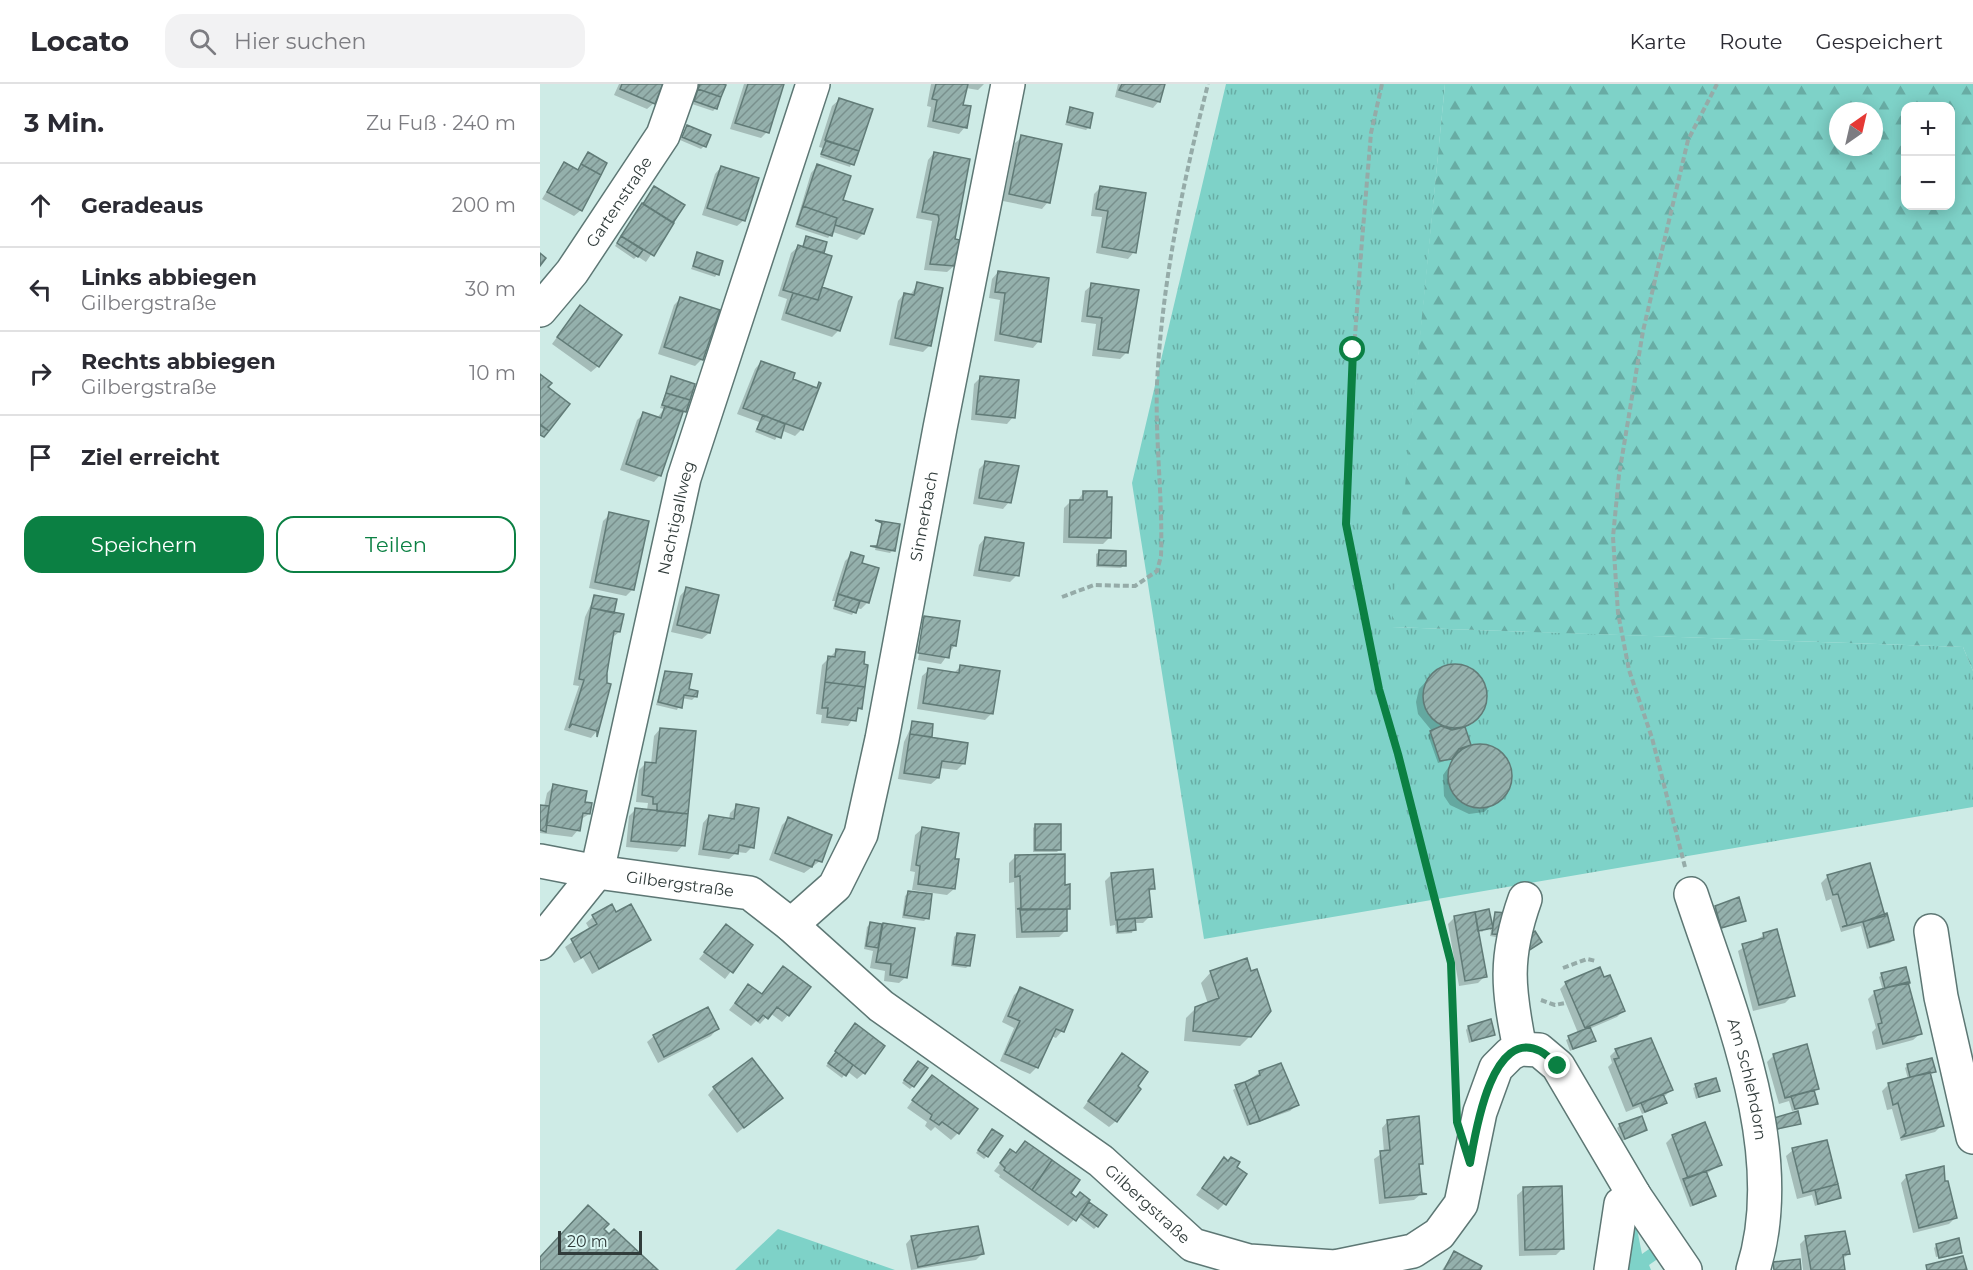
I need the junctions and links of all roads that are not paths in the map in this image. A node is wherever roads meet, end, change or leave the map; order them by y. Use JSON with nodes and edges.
{"nodes":[{"id":1,"x":681,"y":84,"type":"edge"},
{"id":2,"x":813,"y":84,"type":"edge"},
{"id":3,"x":1008,"y":84,"type":"edge"},
{"id":4,"x":540,"y":310,"type":"edge"},
{"id":5,"x":540,"y":861,"type":"edge"},
{"id":6,"x":597,"y":872,"type":"junction"},
{"id":7,"x":1691,"y":894,"type":"road end"},
{"id":8,"x":1525,"y":899,"type":"dead end"},
{"id":9,"x":791,"y":925,"type":"junction"},
{"id":10,"x":1931,"y":931,"type":"dead end"},
{"id":11,"x":540,"y":943,"type":"edge"},
{"id":12,"x":1521,"y":1049,"type":"junction"},
{"id":13,"x":1973,"y":1137,"type":"edge"},
{"id":14,"x":1634,"y":1195,"type":"junction"},
{"id":15,"x":1611,"y":1270,"type":"edge"},
{"id":16,"x":1685,"y":1270,"type":"edge"},
{"id":17,"x":1753,"y":1270,"type":"edge"}],
"edges":[{"from":1,"to":4,"type":"street","name":"Gartenstraße"},
{"from":2,"to":6,"type":"street","name":"Nachtigallweg"},
{"from":3,"to":9,"type":"street","name":"Sinnerbach"},
{"from":5,"to":6,"type":"street","name":"Gilbergstraße"},
{"from":6,"to":9,"type":"street","name":"Gilbergstraße"},
{"from":6,"to":11,"type":"street","name":"Nachtigallweg"},
{"from":7,"to":17,"type":"street","name":"Am Schlehdorn"},
{"from":8,"to":12,"type":"street"},
{"from":9,"to":12,"type":"street","name":"Gilbergstraße"},
{"from":10,"to":13,"type":"street"},
{"from":12,"to":14,"type":"street"},
{"from":14,"to":15,"type":"street"},
{"from":14,"to":16,"type":"street"}]}
